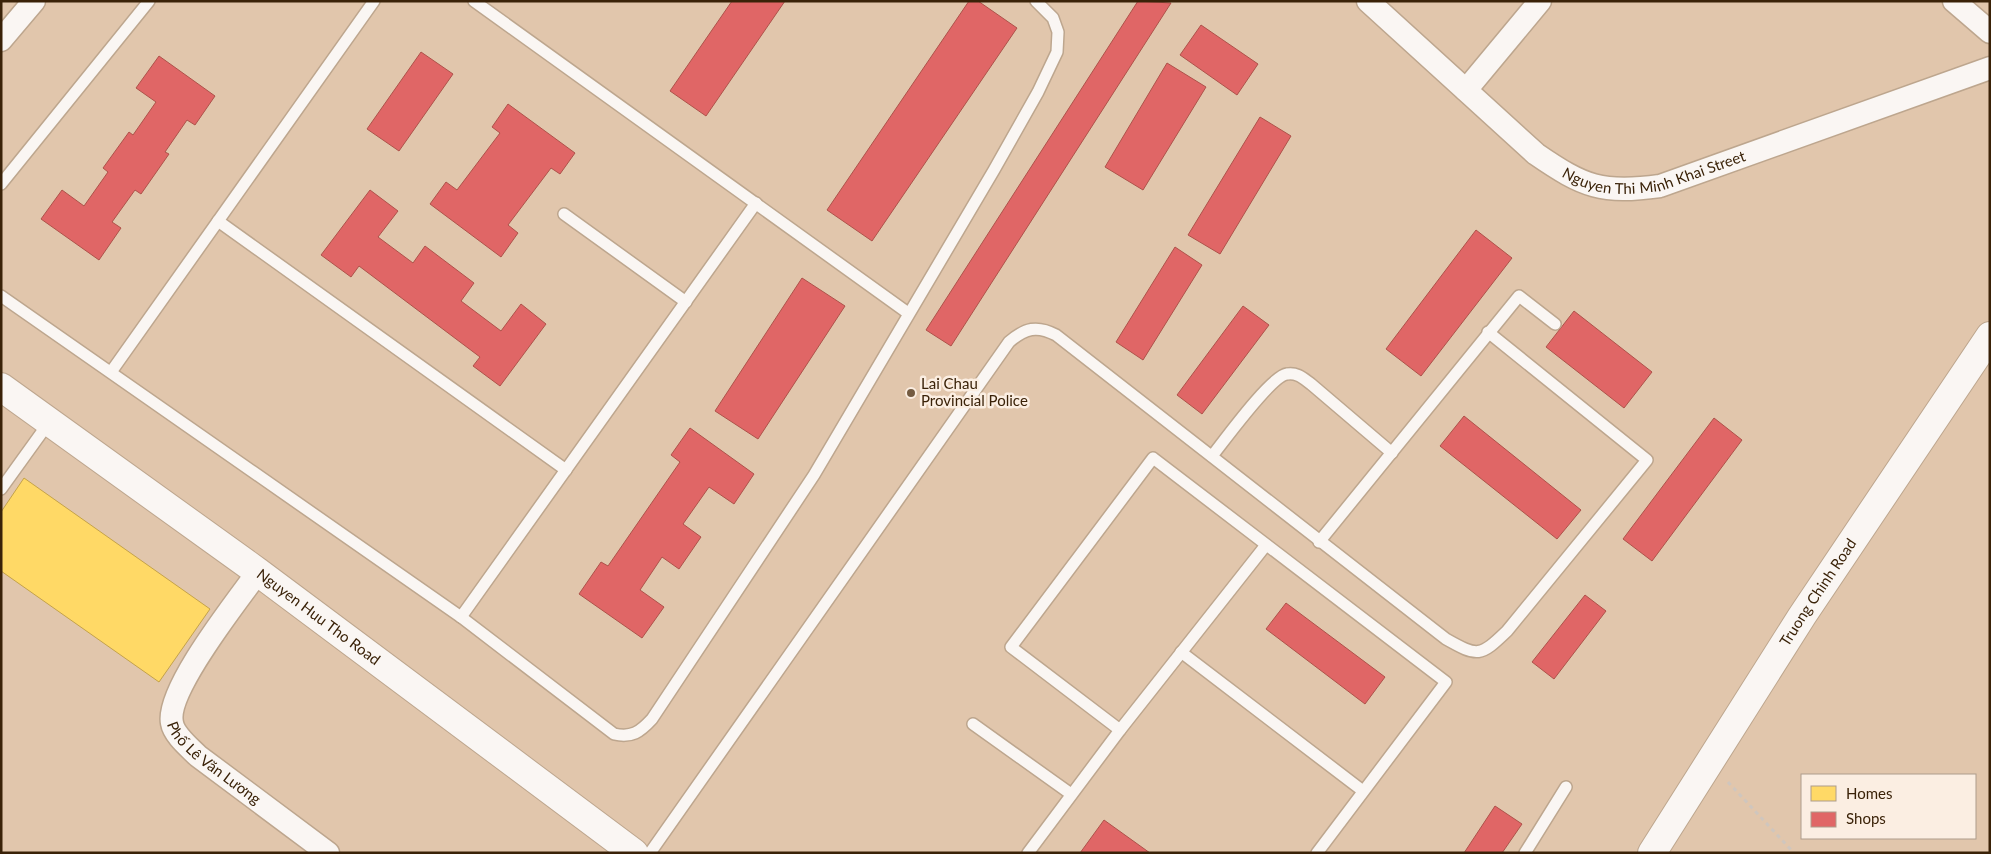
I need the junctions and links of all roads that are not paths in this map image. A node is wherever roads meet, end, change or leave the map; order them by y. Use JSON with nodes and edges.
{"nodes":[{"id":1,"x":34,"y":1,"type":"edge"},
{"id":2,"x":149,"y":1,"type":"edge"},
{"id":3,"x":374,"y":1,"type":"edge"},
{"id":4,"x":474,"y":1,"type":"edge"},
{"id":5,"x":1036,"y":1,"type":"edge"},
{"id":6,"x":1368,"y":1,"type":"edge"},
{"id":7,"x":1540,"y":1,"type":"edge"},
{"id":8,"x":1954,"y":1,"type":"edge"},
{"id":9,"x":1990,"y":32,"type":"edge"},
{"id":10,"x":1,"y":40,"type":"edge"},
{"id":11,"x":1990,"y":68,"type":"edge"},
{"id":12,"x":1466,"y":90,"type":"junction"},
{"id":13,"x":1,"y":184,"type":"edge"},
{"id":14,"x":756,"y":203,"type":"junction"},
{"id":15,"x":564,"y":214,"type":"dead end"},
{"id":16,"x":218,"y":221,"type":"junction"},
{"id":17,"x":1,"y":296,"type":"edge"},
{"id":18,"x":686,"y":302,"type":"junction"},
{"id":19,"x":908,"y":313,"type":"junction"},
{"id":20,"x":1555,"y":324,"type":"dead end"},
{"id":21,"x":1488,"y":332,"type":"junction"},
{"id":22,"x":1990,"y":336,"type":"edge"},
{"id":23,"x":111,"y":372,"type":"junction"},
{"id":24,"x":1,"y":387,"type":"edge"},
{"id":25,"x":50,"y":421,"type":"junction"},
{"id":26,"x":1392,"y":454,"type":"junction"},
{"id":27,"x":1212,"y":456,"type":"junction"},
{"id":28,"x":566,"y":470,"type":"junction"},
{"id":29,"x":1,"y":489,"type":"edge"},
{"id":30,"x":1319,"y":542,"type":"junction"},
{"id":31,"x":1266,"y":545,"type":"junction"},
{"id":32,"x":258,"y":572,"type":"junction"},
{"id":33,"x":462,"y":617,"type":"junction"},
{"id":34,"x":1181,"y":652,"type":"junction"},
{"id":35,"x":973,"y":724,"type":"dead end"},
{"id":36,"x":1120,"y":730,"type":"junction"},
{"id":37,"x":1566,"y":787,"type":"dead end"},
{"id":38,"x":1362,"y":791,"type":"junction"},
{"id":39,"x":1071,"y":794,"type":"junction"},
{"id":40,"x":328,"y":853,"type":"edge"},
{"id":41,"x":634,"y":853,"type":"edge"},
{"id":42,"x":650,"y":853,"type":"edge"},
{"id":43,"x":1028,"y":853,"type":"edge"},
{"id":44,"x":1316,"y":853,"type":"edge"},
{"id":45,"x":1525,"y":853,"type":"edge"},
{"id":46,"x":1652,"y":853,"type":"edge"}],
"edges":[{"from":1,"to":10,"type":"street"},
{"from":2,"to":13,"type":"lane"},
{"from":3,"to":16,"type":"lane"},
{"from":4,"to":14,"type":"lane"},
{"from":5,"to":19,"type":"lane"},
{"from":6,"to":12,"type":"street","name":"Nguyen Thi Minh Khai Street"},
{"from":7,"to":12,"type":"street"},
{"from":8,"to":9,"type":"street"},
{"from":11,"to":12,"type":"street","name":"Nguyen Thi Minh Khai Street"},
{"from":14,"to":18,"type":"lane"},
{"from":14,"to":19,"type":"lane"},
{"from":15,"to":18,"type":"lane"},
{"from":16,"to":23,"type":"lane"},
{"from":16,"to":28,"type":"lane"},
{"from":17,"to":23,"type":"lane"},
{"from":18,"to":28,"type":"lane"},
{"from":19,"to":33,"type":"lane"},
{"from":20,"to":21,"type":"lane"},
{"from":21,"to":26,"type":"lane"},
{"from":21,"to":30,"type":"lane"},
{"from":22,"to":46,"type":"street","name":"Truong Chinh Road"},
{"from":23,"to":33,"type":"lane"},
{"from":24,"to":25,"type":"street","name":"Nguyen Huu Tho Road"},
{"from":25,"to":29,"type":"lane"},
{"from":25,"to":32,"type":"street","name":"Nguyen Huu Tho Road"},
{"from":26,"to":27,"type":"lane"},
{"from":26,"to":30,"type":"lane"},
{"from":27,"to":30,"type":"lane"},
{"from":27,"to":42,"type":"lane"},
{"from":28,"to":33,"type":"lane"},
{"from":31,"to":34,"type":"lane"},
{"from":31,"to":36,"type":"lane"},
{"from":31,"to":38,"type":"lane"},
{"from":32,"to":40,"type":"street","name":"Phố Lê Văn Lương"},
{"from":32,"to":41,"type":"street","name":"Nguyen Huu Tho Road"},
{"from":34,"to":36,"type":"lane"},
{"from":34,"to":38,"type":"lane"},
{"from":35,"to":39,"type":"lane"},
{"from":36,"to":39,"type":"lane"},
{"from":37,"to":45,"type":"lane"},
{"from":38,"to":44,"type":"lane"},
{"from":39,"to":43,"type":"lane"}]}
